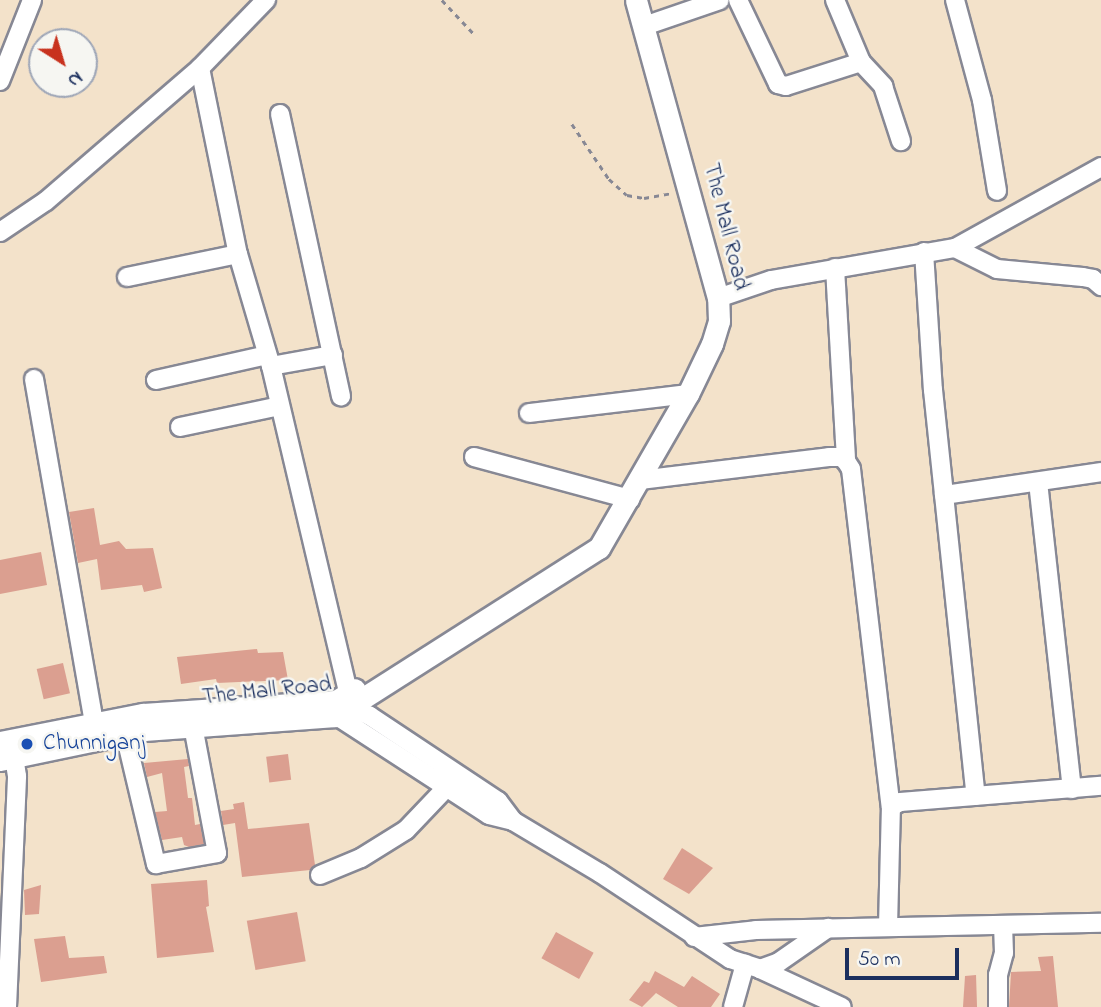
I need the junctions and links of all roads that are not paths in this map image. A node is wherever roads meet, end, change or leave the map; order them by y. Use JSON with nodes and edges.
{"nodes":[{"id":1,"x":32,"y":0,"type":"edge"},
{"id":2,"x":266,"y":0,"type":"edge"},
{"id":3,"x":636,"y":0,"type":"edge"},
{"id":4,"x":720,"y":0,"type":"edge"},
{"id":5,"x":738,"y":0,"type":"edge"},
{"id":6,"x":835,"y":0,"type":"edge"},
{"id":7,"x":955,"y":0,"type":"edge"},
{"id":8,"x":644,"y":26,"type":"junction"},
{"id":9,"x":862,"y":62,"type":"junction"},
{"id":10,"x":200,"y":68,"type":"junction"},
{"id":11,"x":0,"y":81,"type":"edge"},
{"id":12,"x":280,"y":114,"type":"dead end"},
{"id":13,"x":901,"y":141,"type":"dead end"},
{"id":14,"x":1101,"y":167,"type":"edge"},
{"id":15,"x":997,"y":191,"type":"dead end"},
{"id":16,"x":0,"y":232,"type":"edge"},
{"id":17,"x":955,"y":248,"type":"junction"},
{"id":18,"x":924,"y":252,"type":"junction"},
{"id":19,"x":238,"y":254,"type":"junction"},
{"id":20,"x":835,"y":268,"type":"junction"},
{"id":21,"x":127,"y":277,"type":"dead end"},
{"id":22,"x":1101,"y":286,"type":"edge"},
{"id":23,"x":719,"y":298,"type":"junction"},
{"id":24,"x":333,"y":355,"type":"junction"},
{"id":25,"x":269,"y":360,"type":"junction"},
{"id":26,"x":34,"y":379,"type":"dead end"},
{"id":27,"x":156,"y":380,"type":"dead end"},
{"id":28,"x":688,"y":394,"type":"junction"},
{"id":29,"x":341,"y":396,"type":"dead end"},
{"id":30,"x":280,"y":405,"type":"junction"},
{"id":31,"x":529,"y":413,"type":"dead end"},
{"id":32,"x":180,"y":427,"type":"dead end"},
{"id":33,"x":474,"y":457,"type":"dead end"},
{"id":34,"x":846,"y":461,"type":"junction"},
{"id":35,"x":1101,"y":472,"type":"edge"},
{"id":36,"x":1038,"y":482,"type":"junction"},
{"id":37,"x":635,"y":490,"type":"junction"},
{"id":38,"x":944,"y":495,"type":"junction"},
{"id":39,"x":337,"y":704,"type":"junction"},
{"id":40,"x":94,"y":723,"type":"junction"},
{"id":41,"x":192,"y":726,"type":"junction"},
{"id":42,"x":125,"y":734,"type":"junction"},
{"id":43,"x":6,"y":749,"type":"edge"},
{"id":44,"x":1101,"y":786,"type":"edge"},
{"id":45,"x":447,"y":787,"type":"junction"},
{"id":46,"x":1072,"y":789,"type":"junction"},
{"id":47,"x":976,"y":796,"type":"junction"},
{"id":48,"x":891,"y":807,"type":"junction"},
{"id":49,"x":513,"y":821,"type":"junction"},
{"id":50,"x":320,"y":875,"type":"dead end"},
{"id":51,"x":1101,"y":923,"type":"edge"},
{"id":52,"x":1003,"y":925,"type":"junction"},
{"id":53,"x":888,"y":927,"type":"junction"},
{"id":54,"x":828,"y":928,"type":"junction"},
{"id":55,"x":694,"y":937,"type":"junction"},
{"id":56,"x":752,"y":967,"type":"junction"},
{"id":57,"x":7,"y":1007,"type":"edge"},
{"id":58,"x":733,"y":1007,"type":"edge"},
{"id":59,"x":842,"y":1007,"type":"edge"},
{"id":60,"x":998,"y":1007,"type":"edge"}],
"edges":[{"from":1,"to":11,"type":"street"},
{"from":2,"to":10,"type":"street"},
{"from":3,"to":8,"type":"main road","name":"The Mall Road"},
{"from":4,"to":8,"type":"street"},
{"from":5,"to":9,"type":"street"},
{"from":6,"to":9,"type":"street"},
{"from":7,"to":15,"type":"street"},
{"from":8,"to":23,"type":"main road","name":"The Mall Road"},
{"from":9,"to":13,"type":"street"},
{"from":10,"to":16,"type":"street"},
{"from":10,"to":19,"type":"street"},
{"from":12,"to":24,"type":"street"},
{"from":14,"to":17,"type":"street"},
{"from":17,"to":18,"type":"street"},
{"from":17,"to":22,"type":"street"},
{"from":18,"to":20,"type":"street"},
{"from":18,"to":38,"type":"street"},
{"from":19,"to":21,"type":"street"},
{"from":19,"to":25,"type":"street"},
{"from":20,"to":23,"type":"street"},
{"from":20,"to":34,"type":"street"},
{"from":23,"to":28,"type":"main road","name":"The Mall Road"},
{"from":24,"to":25,"type":"street"},
{"from":24,"to":29,"type":"street"},
{"from":25,"to":27,"type":"street"},
{"from":25,"to":30,"type":"street"},
{"from":26,"to":40,"type":"street"},
{"from":28,"to":31,"type":"street"},
{"from":28,"to":37,"type":"main road","name":"The Mall Road"},
{"from":30,"to":32,"type":"street"},
{"from":30,"to":39,"type":"street"},
{"from":33,"to":37,"type":"street"},
{"from":34,"to":37,"type":"street"},
{"from":34,"to":48,"type":"street"},
{"from":35,"to":36,"type":"street"},
{"from":36,"to":38,"type":"street"},
{"from":36,"to":46,"type":"street"},
{"from":37,"to":39,"type":"main road","name":"The Mall Road"},
{"from":38,"to":47,"type":"street"},
{"from":39,"to":40,"type":"main road","name":"The Mall Road"},
{"from":39,"to":41,"type":"main road","name":"The Mall Road"},
{"from":39,"to":45,"type":"street"},
{"from":39,"to":49,"type":"street"},
{"from":40,"to":43,"type":"main road","name":"The Mall Road"},
{"from":41,"to":42,"type":"main road","name":"The Mall Road"},
{"from":41,"to":42,"type":"street"},
{"from":42,"to":43,"type":"main road","name":"The Mall Road"},
{"from":43,"to":57,"type":"street"},
{"from":44,"to":46,"type":"street"},
{"from":45,"to":49,"type":"street"},
{"from":45,"to":50,"type":"street"},
{"from":46,"to":47,"type":"street"},
{"from":47,"to":48,"type":"street"},
{"from":48,"to":53,"type":"street"},
{"from":49,"to":55,"type":"street"},
{"from":51,"to":52,"type":"street"},
{"from":52,"to":53,"type":"street"},
{"from":52,"to":60,"type":"street"},
{"from":53,"to":54,"type":"street"},
{"from":54,"to":55,"type":"street"},
{"from":54,"to":56,"type":"street"},
{"from":55,"to":56,"type":"street"},
{"from":56,"to":58,"type":"street"},
{"from":56,"to":59,"type":"street"}]}
